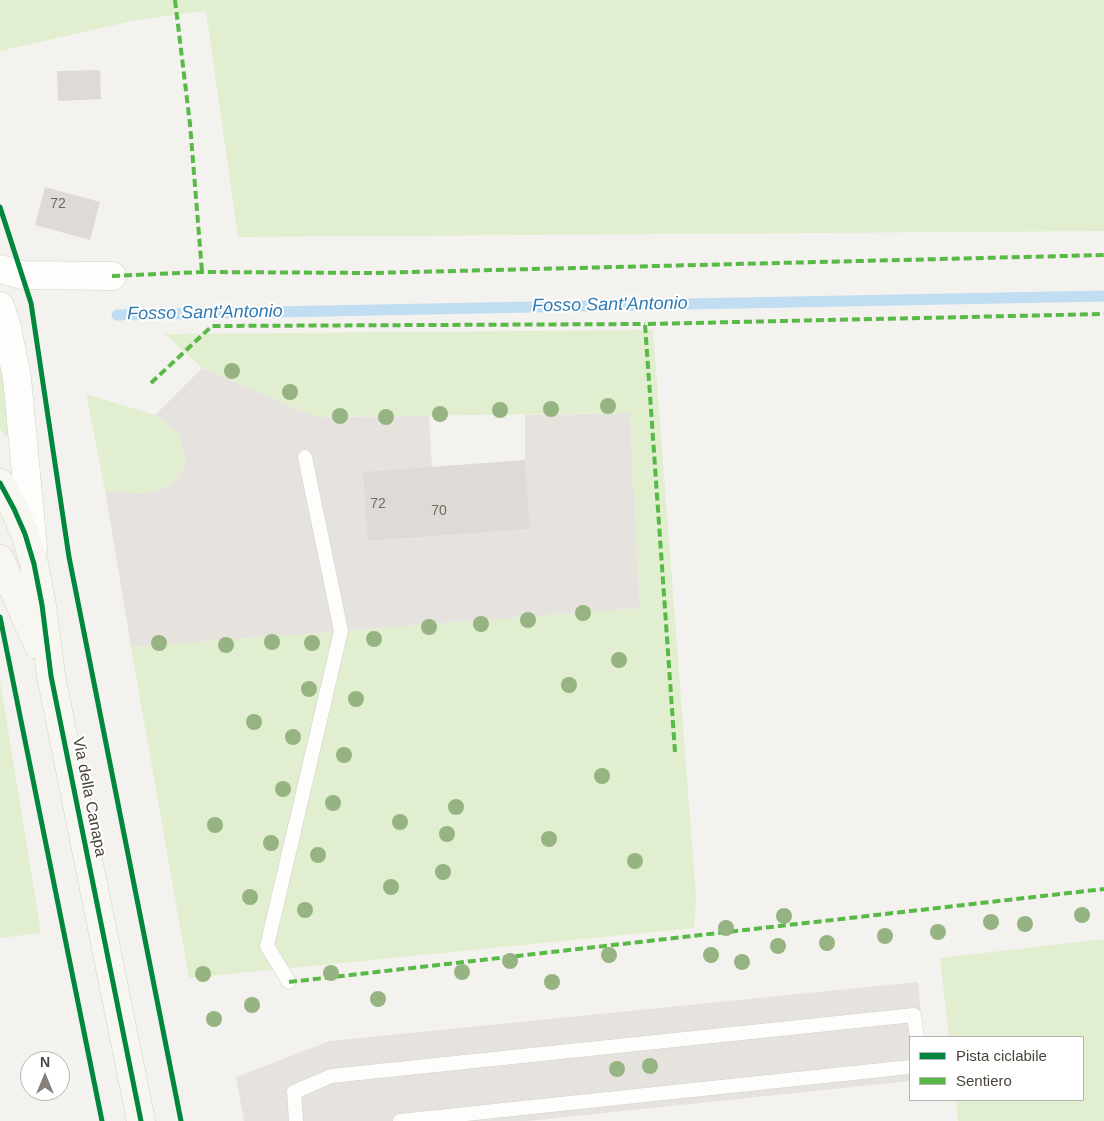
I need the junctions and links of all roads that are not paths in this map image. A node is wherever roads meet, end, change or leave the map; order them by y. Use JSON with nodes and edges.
{"nodes":[{"id":1,"x":0,"y":269,"type":"edge"},
{"id":2,"x":112,"y":276,"type":"dead end"},
{"id":3,"x":0,"y":306,"type":"edge"},
{"id":4,"x":305,"y":457,"type":"dead end"},
{"id":5,"x":0,"y":483,"type":"edge"},
{"id":6,"x":0,"y":559,"type":"edge"},
{"id":7,"x":34,"y":564,"type":"junction"},
{"id":8,"x":51,"y":676,"type":"junction"},
{"id":9,"x":289,"y":982,"type":"dead end"},
{"id":10,"x":917,"y":1036,"type":"edge"},
{"id":11,"x":909,"y":1067,"type":"edge"},
{"id":12,"x":141,"y":1121,"type":"edge"},
{"id":13,"x":296,"y":1121,"type":"edge"},
{"id":14,"x":400,"y":1121,"type":"edge"}],
"edges":[{"from":1,"to":2,"type":"street"},
{"from":3,"to":7,"type":"street","name":"Via della Canapa"},
{"from":4,"to":9,"type":"lane"},
{"from":5,"to":7,"type":"street","name":"Via della Canapa"},
{"from":6,"to":8,"type":"street","name":"Via della Canapa"},
{"from":7,"to":8,"type":"street","name":"Via della Canapa"},
{"from":8,"to":12,"type":"street","name":"Via della Canapa"},
{"from":10,"to":13,"type":"lane"},
{"from":11,"to":14,"type":"lane"}]}
